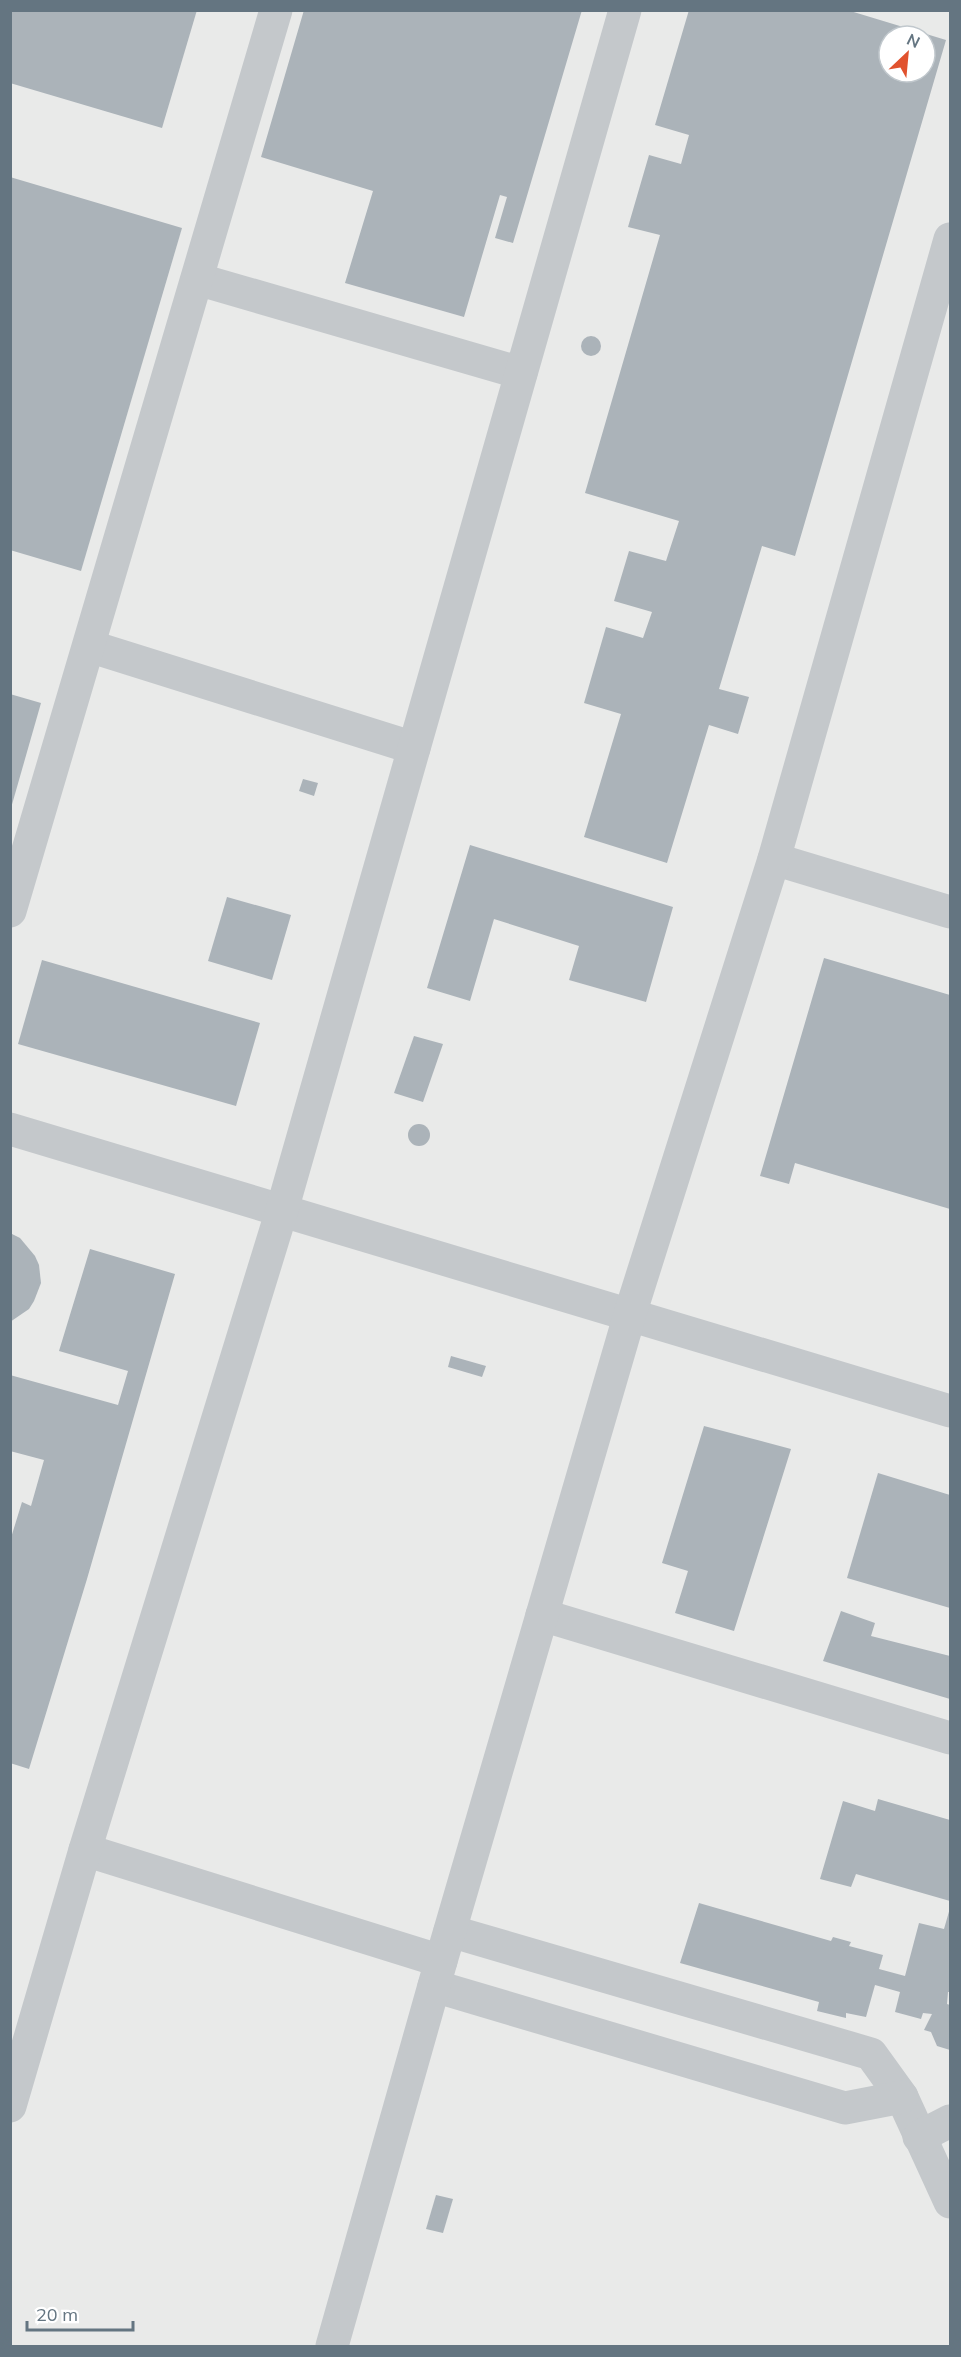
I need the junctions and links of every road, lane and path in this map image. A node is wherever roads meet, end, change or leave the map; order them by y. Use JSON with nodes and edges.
{"nodes":[{"id":1,"x":276,"y":10,"type":"edge"},
{"id":2,"x":625,"y":10,"type":"edge"},
{"id":3,"x":951,"y":239,"type":"edge"},
{"id":4,"x":197,"y":279,"type":"junction"},
{"id":5,"x":521,"y":373,"type":"junction"},
{"id":6,"x":89,"y":646,"type":"junction"},
{"id":7,"x":414,"y":748,"type":"junction"},
{"id":8,"x":774,"y":859,"type":"junction"},
{"id":9,"x":10,"y":911,"type":"edge"},
{"id":10,"x":951,"y":912,"type":"edge"},
{"id":11,"x":10,"y":1129,"type":"edge"},
{"id":12,"x":282,"y":1210,"type":"junction"},
{"id":13,"x":630,"y":1314,"type":"junction"},
{"id":14,"x":951,"y":1411,"type":"edge"},
{"id":15,"x":542,"y":1614,"type":"junction"},
{"id":16,"x":951,"y":1738,"type":"edge"},
{"id":17,"x":86,"y":1850,"type":"junction"},
{"id":18,"x":442,"y":1960,"type":"junction"},
{"id":19,"x":902,"y":2097,"type":"junction"},
{"id":20,"x":10,"y":2106,"type":"edge"},
{"id":21,"x":951,"y":2121,"type":"edge"},
{"id":22,"x":919,"y":2137,"type":"junction"},
{"id":23,"x":951,"y":2202,"type":"edge"},
{"id":24,"x":332,"y":2346,"type":"edge"}],
"edges":[{"from":1,"to":4,"type":"street"},
{"from":2,"to":5,"type":"street"},
{"from":3,"to":8,"type":"street"},
{"from":4,"to":5,"type":"street"},
{"from":4,"to":6,"type":"street"},
{"from":5,"to":7,"type":"street"},
{"from":6,"to":7,"type":"street"},
{"from":6,"to":9,"type":"street"},
{"from":7,"to":12,"type":"street"},
{"from":8,"to":10,"type":"street"},
{"from":8,"to":13,"type":"street"},
{"from":11,"to":12,"type":"street"},
{"from":12,"to":13,"type":"street"},
{"from":12,"to":17,"type":"street"},
{"from":13,"to":14,"type":"street"},
{"from":13,"to":15,"type":"street"},
{"from":15,"to":16,"type":"street"},
{"from":15,"to":18,"type":"street"},
{"from":17,"to":18,"type":"street"},
{"from":17,"to":20,"type":"street"},
{"from":18,"to":19,"type":"street"},
{"from":18,"to":19,"type":"street"},
{"from":18,"to":24,"type":"street"},
{"from":19,"to":22,"type":"street"},
{"from":21,"to":22,"type":"street"},
{"from":22,"to":23,"type":"street"}]}
